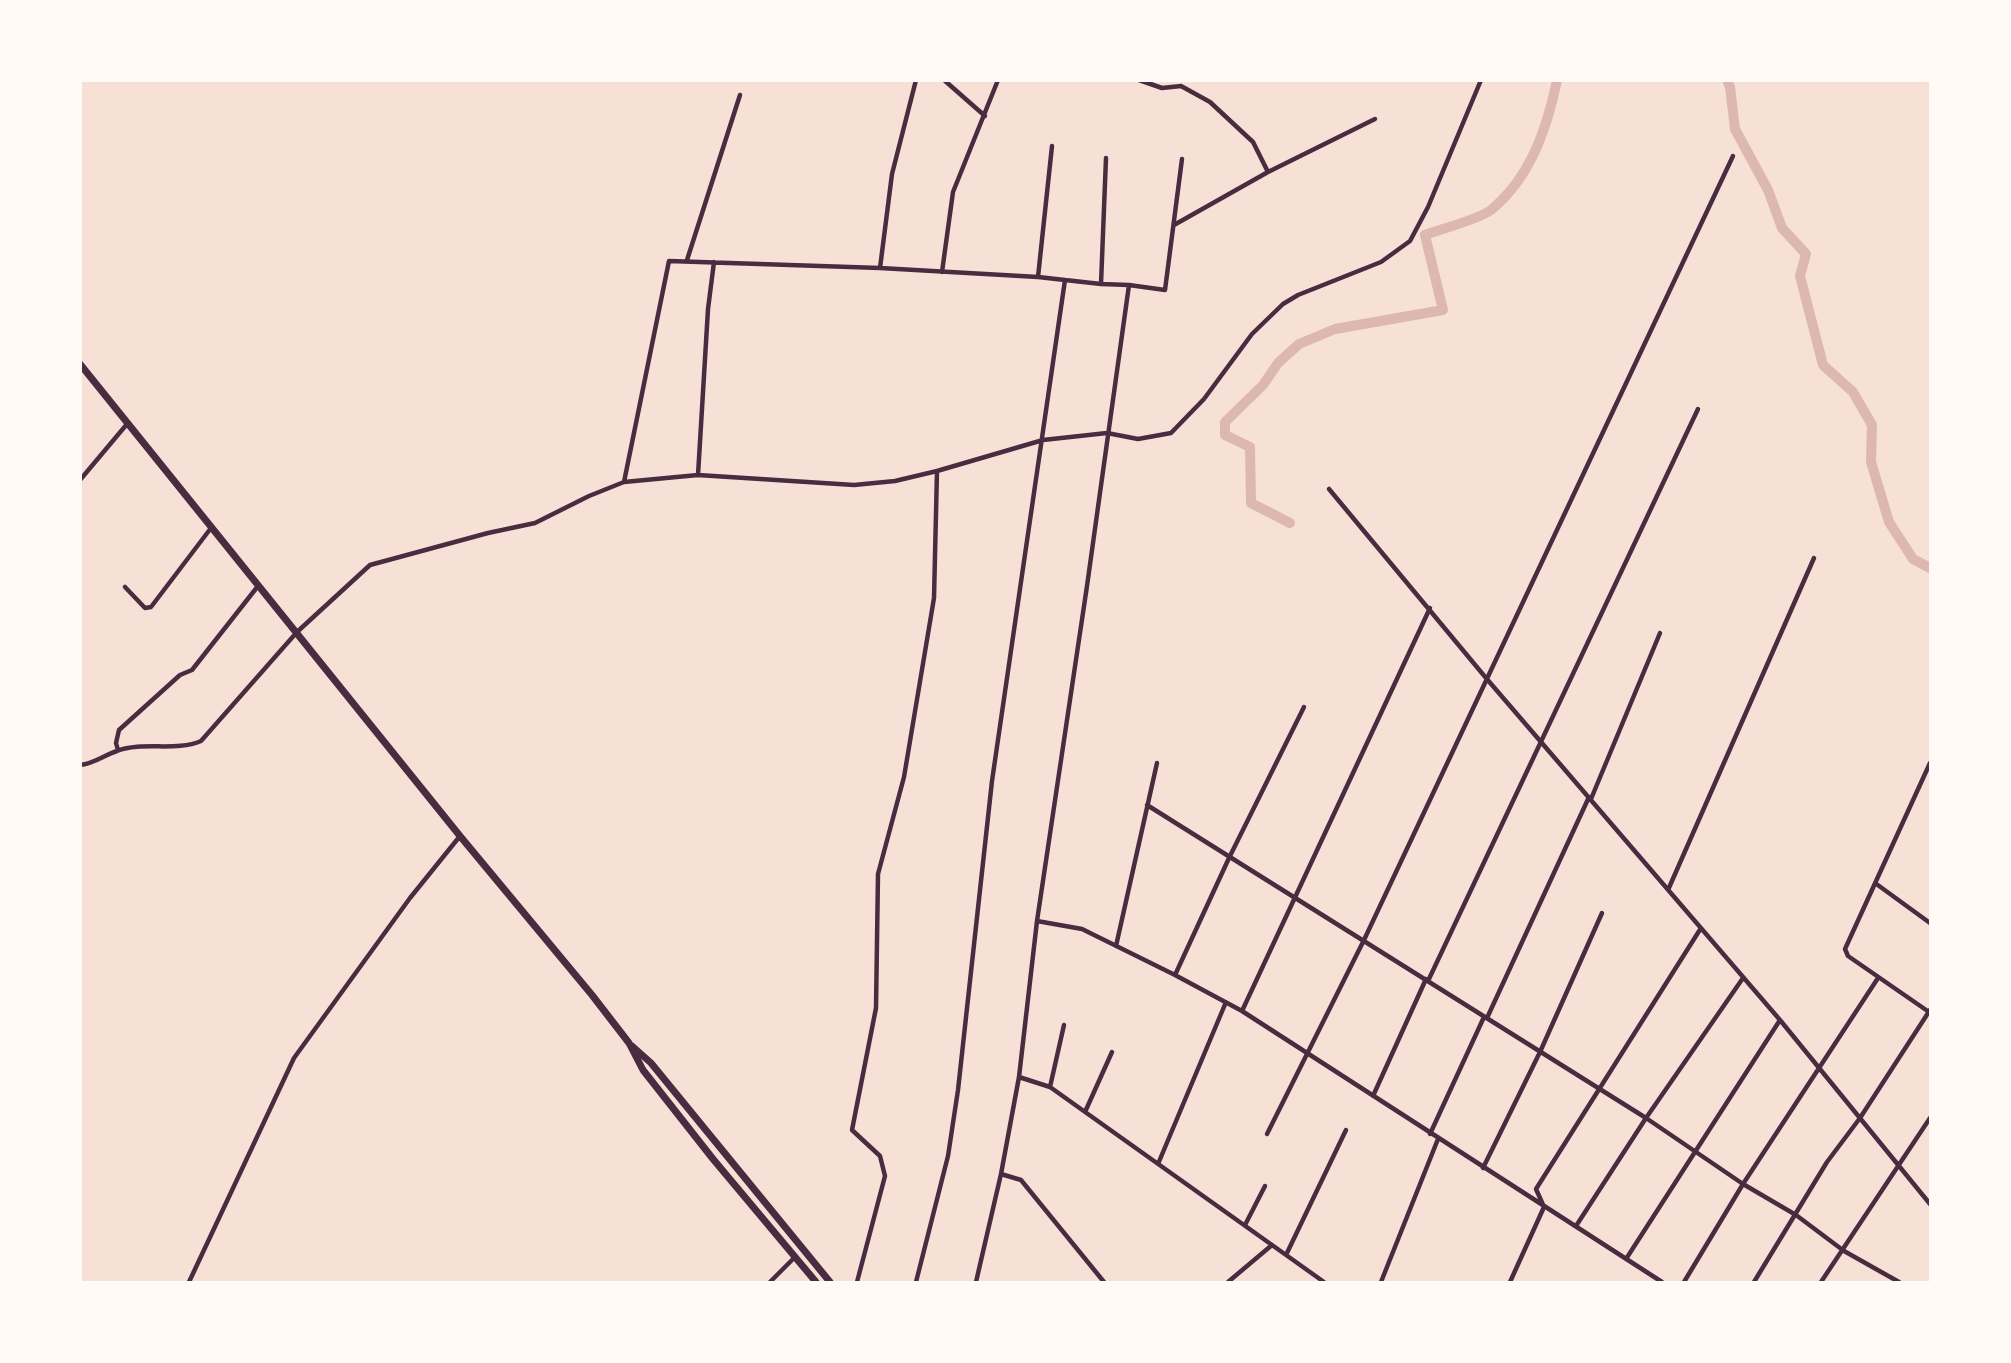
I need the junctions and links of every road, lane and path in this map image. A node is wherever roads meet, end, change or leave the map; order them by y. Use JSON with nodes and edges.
{"nodes":[{"id":1,"x":916,"y":80,"type":"edge"},
{"id":2,"x":944,"y":80,"type":"edge"},
{"id":3,"x":998,"y":80,"type":"edge"},
{"id":4,"x":1139,"y":80,"type":"edge"},
{"id":5,"x":1481,"y":80,"type":"edge"},
{"id":6,"x":740,"y":95,"type":"dead end"},
{"id":7,"x":985,"y":116,"type":"junction"},
{"id":8,"x":1375,"y":120,"type":"dead end"},
{"id":9,"x":1052,"y":146,"type":"dead end"},
{"id":10,"x":1733,"y":156,"type":"dead end"},
{"id":11,"x":1105,"y":158,"type":"dead end"},
{"id":12,"x":1182,"y":159,"type":"dead end"},
{"id":13,"x":1268,"y":172,"type":"junction"},
{"id":14,"x":1174,"y":225,"type":"junction"},
{"id":15,"x":687,"y":260,"type":"junction"},
{"id":16,"x":714,"y":262,"type":"junction"},
{"id":17,"x":880,"y":268,"type":"junction"},
{"id":18,"x":942,"y":272,"type":"junction"},
{"id":19,"x":1038,"y":276,"type":"junction"},
{"id":20,"x":1065,"y":280,"type":"junction"},
{"id":21,"x":1101,"y":284,"type":"junction"},
{"id":22,"x":1129,"y":285,"type":"junction"},
{"id":23,"x":80,"y":364,"type":"edge"},
{"id":24,"x":1698,"y":409,"type":"dead end"},
{"id":25,"x":128,"y":423,"type":"junction"},
{"id":26,"x":1107,"y":433,"type":"junction"},
{"id":27,"x":1043,"y":440,"type":"junction"},
{"id":28,"x":937,"y":471,"type":"junction"},
{"id":29,"x":698,"y":475,"type":"junction"},
{"id":30,"x":80,"y":480,"type":"edge"},
{"id":31,"x":624,"y":482,"type":"junction"},
{"id":32,"x":1329,"y":489,"type":"dead end"},
{"id":33,"x":212,"y":527,"type":"junction"},
{"id":34,"x":1814,"y":558,"type":"dead end"},
{"id":35,"x":259,"y":585,"type":"junction"},
{"id":36,"x":125,"y":587,"type":"dead end"},
{"id":37,"x":1430,"y":608,"type":"junction"},
{"id":38,"x":297,"y":632,"type":"junction"},
{"id":39,"x":1660,"y":633,"type":"dead end"},
{"id":40,"x":1486,"y":678,"type":"junction"},
{"id":41,"x":1304,"y":707,"type":"dead end"},
{"id":42,"x":1542,"y":741,"type":"junction"},
{"id":43,"x":118,"y":750,"type":"junction"},
{"id":44,"x":1157,"y":763,"type":"dead end"},
{"id":45,"x":1930,"y":763,"type":"edge"},
{"id":46,"x":80,"y":765,"type":"edge"},
{"id":47,"x":1590,"y":798,"type":"junction"},
{"id":48,"x":1147,"y":805,"type":"junction"},
{"id":49,"x":460,"y":836,"type":"junction"},
{"id":50,"x":1229,"y":858,"type":"junction"},
{"id":51,"x":1875,"y":883,"type":"junction"},
{"id":52,"x":1668,"y":890,"type":"junction"},
{"id":53,"x":1297,"y":898,"type":"junction"},
{"id":54,"x":1602,"y":913,"type":"dead end"},
{"id":55,"x":1037,"y":921,"type":"junction"},
{"id":56,"x":1930,"y":923,"type":"edge"},
{"id":57,"x":1701,"y":928,"type":"junction"},
{"id":58,"x":1364,"y":940,"type":"junction"},
{"id":59,"x":1116,"y":946,"type":"junction"},
{"id":60,"x":1175,"y":975,"type":"junction"},
{"id":61,"x":1742,"y":978,"type":"junction"},
{"id":62,"x":1878,"y":978,"type":"junction"},
{"id":63,"x":1427,"y":980,"type":"junction"},
{"id":64,"x":1226,"y":1002,"type":"junction"},
{"id":65,"x":1242,"y":1011,"type":"junction"},
{"id":66,"x":1930,"y":1012,"type":"edge"},
{"id":67,"x":1486,"y":1018,"type":"junction"},
{"id":68,"x":1780,"y":1020,"type":"junction"},
{"id":69,"x":1064,"y":1025,"type":"dead end"},
{"id":70,"x":629,"y":1043,"type":"junction"},
{"id":71,"x":1112,"y":1052,"type":"dead end"},
{"id":72,"x":1540,"y":1052,"type":"junction"},
{"id":73,"x":1308,"y":1054,"type":"junction"},
{"id":74,"x":1818,"y":1068,"type":"junction"},
{"id":75,"x":1019,"y":1077,"type":"junction"},
{"id":76,"x":1050,"y":1087,"type":"junction"},
{"id":77,"x":1599,"y":1090,"type":"junction"},
{"id":78,"x":1373,"y":1096,"type":"junction"},
{"id":79,"x":1085,"y":1112,"type":"junction"},
{"id":80,"x":1646,"y":1118,"type":"junction"},
{"id":81,"x":1860,"y":1118,"type":"junction"},
{"id":82,"x":1930,"y":1118,"type":"edge"},
{"id":83,"x":1346,"y":1130,"type":"dead end"},
{"id":84,"x":1266,"y":1134,"type":"dead end"},
{"id":85,"x":1430,"y":1134,"type":"junction"},
{"id":86,"x":1438,"y":1139,"type":"junction"},
{"id":87,"x":1695,"y":1151,"type":"junction"},
{"id":88,"x":1158,"y":1164,"type":"junction"},
{"id":89,"x":1899,"y":1165,"type":"junction"},
{"id":90,"x":1483,"y":1168,"type":"junction"},
{"id":91,"x":1001,"y":1174,"type":"junction"},
{"id":92,"x":1743,"y":1184,"type":"junction"},
{"id":93,"x":1265,"y":1186,"type":"dead end"},
{"id":94,"x":1930,"y":1204,"type":"edge"},
{"id":95,"x":1544,"y":1207,"type":"junction"},
{"id":96,"x":1796,"y":1215,"type":"junction"},
{"id":97,"x":1245,"y":1225,"type":"junction"},
{"id":98,"x":1576,"y":1226,"type":"junction"},
{"id":99,"x":1272,"y":1245,"type":"junction"},
{"id":100,"x":1844,"y":1251,"type":"junction"},
{"id":101,"x":1286,"y":1255,"type":"junction"},
{"id":102,"x":795,"y":1256,"type":"junction"},
{"id":103,"x":1626,"y":1259,"type":"junction"},
{"id":104,"x":189,"y":1283,"type":"edge"},
{"id":105,"x":770,"y":1283,"type":"edge"},
{"id":106,"x":816,"y":1283,"type":"edge"},
{"id":107,"x":830,"y":1283,"type":"edge"},
{"id":108,"x":857,"y":1283,"type":"edge"},
{"id":109,"x":916,"y":1283,"type":"edge"},
{"id":110,"x":976,"y":1283,"type":"edge"},
{"id":111,"x":1104,"y":1283,"type":"edge"},
{"id":112,"x":1228,"y":1283,"type":"edge"},
{"id":113,"x":1324,"y":1283,"type":"edge"},
{"id":114,"x":1381,"y":1283,"type":"edge"},
{"id":115,"x":1510,"y":1283,"type":"edge"},
{"id":116,"x":1662,"y":1283,"type":"edge"},
{"id":117,"x":1684,"y":1283,"type":"edge"},
{"id":118,"x":1755,"y":1283,"type":"edge"},
{"id":119,"x":1821,"y":1283,"type":"edge"},
{"id":120,"x":1899,"y":1283,"type":"edge"}],
"edges":[{"from":1,"to":17,"type":"street"},
{"from":2,"to":7,"type":"street"},
{"from":3,"to":7,"type":"street"},
{"from":4,"to":13,"type":"street"},
{"from":5,"to":26,"type":"street"},
{"from":6,"to":15,"type":"street"},
{"from":7,"to":18,"type":"street"},
{"from":8,"to":13,"type":"street"},
{"from":9,"to":19,"type":"street"},
{"from":10,"to":40,"type":"street"},
{"from":11,"to":21,"type":"street"},
{"from":12,"to":14,"type":"street"},
{"from":13,"to":14,"type":"street"},
{"from":14,"to":22,"type":"street"},
{"from":15,"to":16,"type":"street"},
{"from":15,"to":31,"type":"street"},
{"from":16,"to":17,"type":"street"},
{"from":16,"to":29,"type":"street"},
{"from":17,"to":18,"type":"street"},
{"from":18,"to":19,"type":"street"},
{"from":19,"to":20,"type":"street"},
{"from":20,"to":21,"type":"street"},
{"from":20,"to":27,"type":"street"},
{"from":21,"to":22,"type":"street"},
{"from":22,"to":26,"type":"street"},
{"from":23,"to":25,"type":"highway"},
{"from":24,"to":42,"type":"street"},
{"from":25,"to":30,"type":"street"},
{"from":25,"to":33,"type":"highway"},
{"from":26,"to":27,"type":"street"},
{"from":26,"to":55,"type":"street"},
{"from":27,"to":28,"type":"street"},
{"from":27,"to":109,"type":"street"},
{"from":28,"to":29,"type":"street"},
{"from":28,"to":108,"type":"street"},
{"from":29,"to":31,"type":"street"},
{"from":31,"to":38,"type":"street"},
{"from":32,"to":37,"type":"street"},
{"from":33,"to":35,"type":"highway"},
{"from":33,"to":36,"type":"street"},
{"from":34,"to":52,"type":"street"},
{"from":35,"to":38,"type":"highway"},
{"from":35,"to":43,"type":"street"},
{"from":37,"to":40,"type":"street"},
{"from":37,"to":53,"type":"street"},
{"from":38,"to":43,"type":"street"},
{"from":38,"to":49,"type":"highway"},
{"from":39,"to":47,"type":"street"},
{"from":40,"to":42,"type":"street"},
{"from":40,"to":58,"type":"street"},
{"from":41,"to":50,"type":"street"},
{"from":42,"to":47,"type":"street"},
{"from":42,"to":63,"type":"street"},
{"from":43,"to":46,"type":"street"},
{"from":44,"to":48,"type":"street"},
{"from":45,"to":51,"type":"street"},
{"from":47,"to":52,"type":"street"},
{"from":47,"to":67,"type":"street"},
{"from":48,"to":50,"type":"street"},
{"from":48,"to":59,"type":"street"},
{"from":49,"to":70,"type":"highway"},
{"from":49,"to":104,"type":"street"},
{"from":50,"to":53,"type":"street"},
{"from":50,"to":60,"type":"street"},
{"from":51,"to":56,"type":"street"},
{"from":51,"to":62,"type":"street"},
{"from":52,"to":57,"type":"street"},
{"from":53,"to":58,"type":"street"},
{"from":53,"to":65,"type":"street"},
{"from":54,"to":72,"type":"street"},
{"from":55,"to":59,"type":"street"},
{"from":55,"to":75,"type":"street"},
{"from":57,"to":61,"type":"street"},
{"from":57,"to":77,"type":"street"},
{"from":58,"to":63,"type":"street"},
{"from":58,"to":73,"type":"street"},
{"from":59,"to":60,"type":"street"},
{"from":60,"to":64,"type":"street"},
{"from":61,"to":68,"type":"street"},
{"from":61,"to":80,"type":"street"},
{"from":62,"to":66,"type":"street"},
{"from":62,"to":74,"type":"street"},
{"from":63,"to":67,"type":"street"},
{"from":63,"to":78,"type":"street"},
{"from":64,"to":65,"type":"street"},
{"from":64,"to":88,"type":"street"},
{"from":65,"to":73,"type":"street"},
{"from":66,"to":81,"type":"street"},
{"from":67,"to":72,"type":"street"},
{"from":67,"to":85,"type":"street"},
{"from":68,"to":74,"type":"street"},
{"from":68,"to":87,"type":"street"},
{"from":69,"to":76,"type":"street"},
{"from":70,"to":102,"type":"highway"},
{"from":70,"to":107,"type":"highway"},
{"from":71,"to":79,"type":"street"},
{"from":72,"to":77,"type":"street"},
{"from":72,"to":90,"type":"street"},
{"from":73,"to":78,"type":"street"},
{"from":73,"to":84,"type":"street"},
{"from":74,"to":81,"type":"street"},
{"from":74,"to":92,"type":"street"},
{"from":75,"to":76,"type":"street"},
{"from":75,"to":91,"type":"street"},
{"from":76,"to":79,"type":"street"},
{"from":77,"to":80,"type":"street"},
{"from":77,"to":95,"type":"street"},
{"from":78,"to":85,"type":"street"},
{"from":79,"to":88,"type":"street"},
{"from":80,"to":87,"type":"street"},
{"from":80,"to":98,"type":"street"},
{"from":81,"to":89,"type":"street"},
{"from":81,"to":96,"type":"street"},
{"from":82,"to":89,"type":"street"},
{"from":83,"to":101,"type":"street"},
{"from":85,"to":86,"type":"street"},
{"from":86,"to":90,"type":"street"},
{"from":86,"to":114,"type":"street"},
{"from":87,"to":92,"type":"street"},
{"from":87,"to":103,"type":"street"},
{"from":88,"to":97,"type":"street"},
{"from":89,"to":94,"type":"street"},
{"from":89,"to":100,"type":"street"},
{"from":90,"to":95,"type":"street"},
{"from":91,"to":110,"type":"street"},
{"from":91,"to":111,"type":"street"},
{"from":92,"to":96,"type":"street"},
{"from":92,"to":117,"type":"street"},
{"from":93,"to":97,"type":"street"},
{"from":95,"to":98,"type":"street"},
{"from":95,"to":115,"type":"street"},
{"from":96,"to":100,"type":"street"},
{"from":96,"to":118,"type":"street"},
{"from":97,"to":99,"type":"street"},
{"from":98,"to":103,"type":"street"},
{"from":99,"to":101,"type":"street"},
{"from":99,"to":112,"type":"street"},
{"from":100,"to":119,"type":"street"},
{"from":100,"to":120,"type":"street"},
{"from":101,"to":113,"type":"street"},
{"from":102,"to":105,"type":"street"},
{"from":102,"to":106,"type":"highway"},
{"from":103,"to":116,"type":"street"}]}
